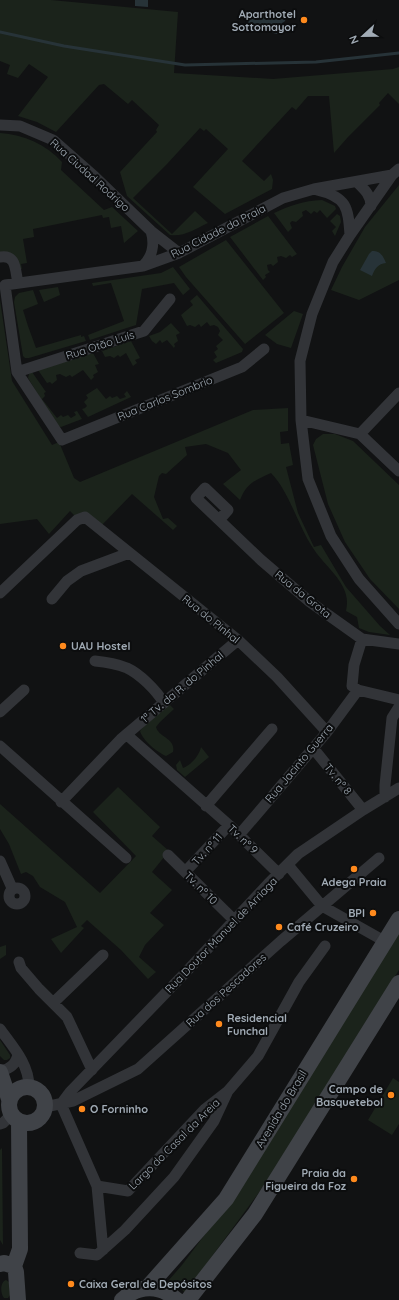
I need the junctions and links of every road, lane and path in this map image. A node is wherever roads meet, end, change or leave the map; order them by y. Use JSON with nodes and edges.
{"nodes":[{"id":1,"x":0,"y":125,"type":"edge"},
{"id":2,"x":395,"y":172,"type":"edge"},
{"id":3,"x":355,"y":182,"type":"junction"},
{"id":4,"x":314,"y":190,"type":"junction"},
{"id":5,"x":345,"y":206,"type":"junction"},
{"id":6,"x":369,"y":208,"type":"junction"},
{"id":7,"x":151,"y":231,"type":"junction"},
{"id":8,"x":350,"y":235,"type":"junction"},
{"id":9,"x":179,"y":253,"type":"junction"},
{"id":10,"x":0,"y":257,"type":"edge"},
{"id":11,"x":143,"y":266,"type":"junction"},
{"id":12,"x":18,"y":283,"type":"junction"},
{"id":13,"x":170,"y":299,"type":"dead end"},
{"id":14,"x":264,"y":350,"type":"dead end"},
{"id":15,"x":17,"y":372,"type":"junction"},
{"id":16,"x":399,"y":393,"type":"edge"},
{"id":17,"x":301,"y":420,"type":"junction"},
{"id":18,"x":360,"y":434,"type":"junction"},
{"id":19,"x":399,"y":471,"type":"edge"},
{"id":20,"x":220,"y":519,"type":"dead end"},
{"id":21,"x":129,"y":553,"type":"junction"},
{"id":22,"x":0,"y":593,"type":"edge"},
{"id":23,"x":52,"y":599,"type":"dead end"},
{"id":24,"x":399,"y":624,"type":"edge"},
{"id":25,"x":238,"y":640,"type":"junction"},
{"id":26,"x":362,"y":640,"type":"junction"},
{"id":27,"x":399,"y":644,"type":"edge"},
{"id":28,"x":95,"y":660,"type":"dead end"},
{"id":29,"x":24,"y":690,"type":"dead end"},
{"id":30,"x":358,"y":690,"type":"junction"},
{"id":31,"x":399,"y":700,"type":"edge"},
{"id":32,"x":164,"y":703,"type":"junction"},
{"id":33,"x":399,"y":707,"type":"edge"},
{"id":34,"x":0,"y":712,"type":"edge"},
{"id":35,"x":272,"y":730,"type":"dead end"},
{"id":36,"x":327,"y":732,"type":"junction"},
{"id":37,"x":127,"y":735,"type":"junction"},
{"id":38,"x":313,"y":748,"type":"junction"},
{"id":39,"x":1,"y":751,"type":"edge"},
{"id":40,"x":399,"y":788,"type":"edge"},
{"id":41,"x":385,"y":797,"type":"junction"},
{"id":42,"x":61,"y":802,"type":"junction"},
{"id":43,"x":206,"y":806,"type":"junction"},
{"id":44,"x":363,"y":810,"type":"junction"},
{"id":45,"x":229,"y":825,"type":"junction"},
{"id":46,"x":239,"y":835,"type":"junction"},
{"id":47,"x":168,"y":855,"type":"dead end"},
{"id":48,"x":126,"y":858,"type":"dead end"},
{"id":49,"x":379,"y":858,"type":"dead end"},
{"id":50,"x":0,"y":861,"type":"edge"},
{"id":51,"x":288,"y":865,"type":"junction"},
{"id":52,"x":185,"y":872,"type":"junction"},
{"id":53,"x":279,"y":874,"type":"junction"},
{"id":54,"x":12,"y":888,"type":"dead end"},
{"id":55,"x":322,"y":906,"type":"junction"},
{"id":56,"x":399,"y":919,"type":"edge"},
{"id":57,"x":234,"y":920,"type":"junction"},
{"id":58,"x":386,"y":942,"type":"junction"},
{"id":59,"x":326,"y":946,"type":"dead end"},
{"id":60,"x":102,"y":955,"type":"dead end"},
{"id":61,"x":19,"y":962,"type":"dead end"},
{"id":62,"x":399,"y":982,"type":"edge"},
{"id":63,"x":53,"y":1003,"type":"junction"},
{"id":64,"x":0,"y":1028,"type":"edge"},
{"id":65,"x":18,"y":1054,"type":"junction"},
{"id":66,"x":92,"y":1070,"type":"junction"},
{"id":67,"x":0,"y":1072,"type":"edge"},
{"id":68,"x":27,"y":1087,"type":"junction"},
{"id":69,"x":228,"y":1091,"type":"junction"},
{"id":70,"x":61,"y":1104,"type":"junction"},
{"id":71,"x":45,"y":1107,"type":"junction"},
{"id":72,"x":10,"y":1115,"type":"edge"},
{"id":73,"x":97,"y":1186,"type":"junction"},
{"id":74,"x":103,"y":1250,"type":"junction"},
{"id":75,"x":80,"y":1253,"type":"dead end"},
{"id":76,"x":7,"y":1265,"type":"edge"},
{"id":77,"x":148,"y":1288,"type":"junction"},
{"id":78,"x":20,"y":1298,"type":"edge"},
{"id":79,"x":122,"y":1300,"type":"edge"},
{"id":80,"x":178,"y":1300,"type":"edge"},
{"id":81,"x":188,"y":1300,"type":"edge"}],
"edges":[{"from":1,"to":7,"type":"street","name":"Rua Ciudad Rodrigo"},
{"from":2,"to":3,"type":"street","name":"Rua Cidade da Praia"},
{"from":2,"to":6,"type":"street"},
{"from":3,"to":4,"type":"street","name":"Rua Cidade da Praia"},
{"from":3,"to":5,"type":"street"},
{"from":3,"to":6,"type":"street"},
{"from":4,"to":5,"type":"street"},
{"from":4,"to":9,"type":"street","name":"Rua Cidade da Praia"},
{"from":5,"to":6,"type":"street"},
{"from":5,"to":8,"type":"street"},
{"from":6,"to":8,"type":"street"},
{"from":7,"to":9,"type":"street","name":"Rua Ciudad Rodrigo"},
{"from":7,"to":11,"type":"street"},
{"from":8,"to":17,"type":"street"},
{"from":9,"to":11,"type":"street","name":"Rua Cidade da Praia"},
{"from":10,"to":12,"type":"street"},
{"from":11,"to":12,"type":"street","name":"Rua Cidade da Praia"},
{"from":12,"to":15,"type":"street","name":"Rua Cidade da Praia"},
{"from":13,"to":15,"type":"street","name":"Rua Otão Luís"},
{"from":14,"to":15,"type":"street","name":"Rua Carlos Sombrio"},
{"from":16,"to":18,"type":"street"},
{"from":17,"to":18,"type":"street"},
{"from":17,"to":24,"type":"street"},
{"from":18,"to":19,"type":"street"},
{"from":20,"to":26,"type":"street","name":"Rua da Grota"},
{"from":21,"to":22,"type":"street","name":"Rua do Pinhal"},
{"from":21,"to":23,"type":"street"},
{"from":21,"to":25,"type":"street","name":"Rua do Pinhal"},
{"from":25,"to":32,"type":"street","name":"1ª Tv. da R. do Pinhal"},
{"from":25,"to":36,"type":"street","name":"Rua do Pinhal"},
{"from":26,"to":27,"type":"street","name":"Rua da Grota"},
{"from":26,"to":30,"type":"street"},
{"from":28,"to":32,"type":"street"},
{"from":29,"to":34,"type":"street"},
{"from":30,"to":31,"type":"street"},
{"from":30,"to":36,"type":"street","name":"Rua Jacinto Guerra"},
{"from":32,"to":37,"type":"street","name":"1ª Tv. da R. do Pinhal"},
{"from":33,"to":41,"type":"street"},
{"from":35,"to":43,"type":"street"},
{"from":36,"to":38,"type":"street","name":"Rua Jacinto Guerra"},
{"from":37,"to":42,"type":"street","name":"1ª Tv. da R. do Pinhal"},
{"from":37,"to":43,"type":"street","name":"Tv. nº 9"},
{"from":38,"to":44,"type":"street","name":"Tv. nº 8"},
{"from":38,"to":46,"type":"street","name":"Rua Jacinto Guerra"},
{"from":39,"to":42,"type":"street"},
{"from":40,"to":41,"type":"street","name":"Rua Doutor Manuel de Arriaga"},
{"from":41,"to":44,"type":"street","name":"Rua Doutor Manuel de Arriaga"},
{"from":42,"to":48,"type":"street"},
{"from":43,"to":45,"type":"street","name":"Tv. nº 9"},
{"from":44,"to":51,"type":"street","name":"Rua Doutor Manuel de Arriaga"},
{"from":45,"to":46,"type":"street","name":"Tv. nº 9"},
{"from":45,"to":52,"type":"street","name":"Tv. nº 11"},
{"from":46,"to":53,"type":"street","name":"Tv. nº 9"},
{"from":47,"to":52,"type":"street","name":"Tv. nº 10"},
{"from":49,"to":55,"type":"street","name":"Rua dos Pescadores"},
{"from":50,"to":54,"type":"street"},
{"from":51,"to":53,"type":"street","name":"Rua Doutor Manuel de Arriaga"},
{"from":51,"to":55,"type":"street"},
{"from":52,"to":57,"type":"street","name":"Tv. nº 10"},
{"from":53,"to":57,"type":"street","name":"Rua Doutor Manuel de Arriaga"},
{"from":55,"to":58,"type":"street"},
{"from":55,"to":70,"type":"street","name":"Rua dos Pescadores"},
{"from":56,"to":58,"type":"main road","name":"Avenida do Brasil"},
{"from":57,"to":66,"type":"street","name":"Rua Doutor Manuel de Arriaga"},
{"from":58,"to":77,"type":"main road","name":"Avenida do Brasil"},
{"from":59,"to":69,"type":"street","name":"Largo do Casal da Areia"},
{"from":60,"to":63,"type":"street"},
{"from":61,"to":63,"type":"street"},
{"from":62,"to":81,"type":"main road"},
{"from":63,"to":66,"type":"street"},
{"from":64,"to":65,"type":"street"},
{"from":65,"to":67,"type":"street"},
{"from":65,"to":68,"type":"street"},
{"from":66,"to":70,"type":"street","name":"Rua Doutor Manuel de Arriaga"},
{"from":67,"to":68,"type":"main road"},
{"from":67,"to":72,"type":"main road"},
{"from":68,"to":71,"type":"main road"},
{"from":68,"to":72,"type":"main road"},
{"from":69,"to":73,"type":"street","name":"Largo do Casal da Areia"},
{"from":69,"to":74,"type":"street","name":"Largo do Casal da Areia"},
{"from":70,"to":71,"type":"street","name":"Rua dos Pescadores"},
{"from":70,"to":73,"type":"street"},
{"from":71,"to":72,"type":"main road"},
{"from":72,"to":76,"type":"main road"},
{"from":73,"to":74,"type":"street"},
{"from":74,"to":75,"type":"street"},
{"from":76,"to":78,"type":"main road"},
{"from":77,"to":79,"type":"main road"},
{"from":77,"to":80,"type":"main road"}]}
